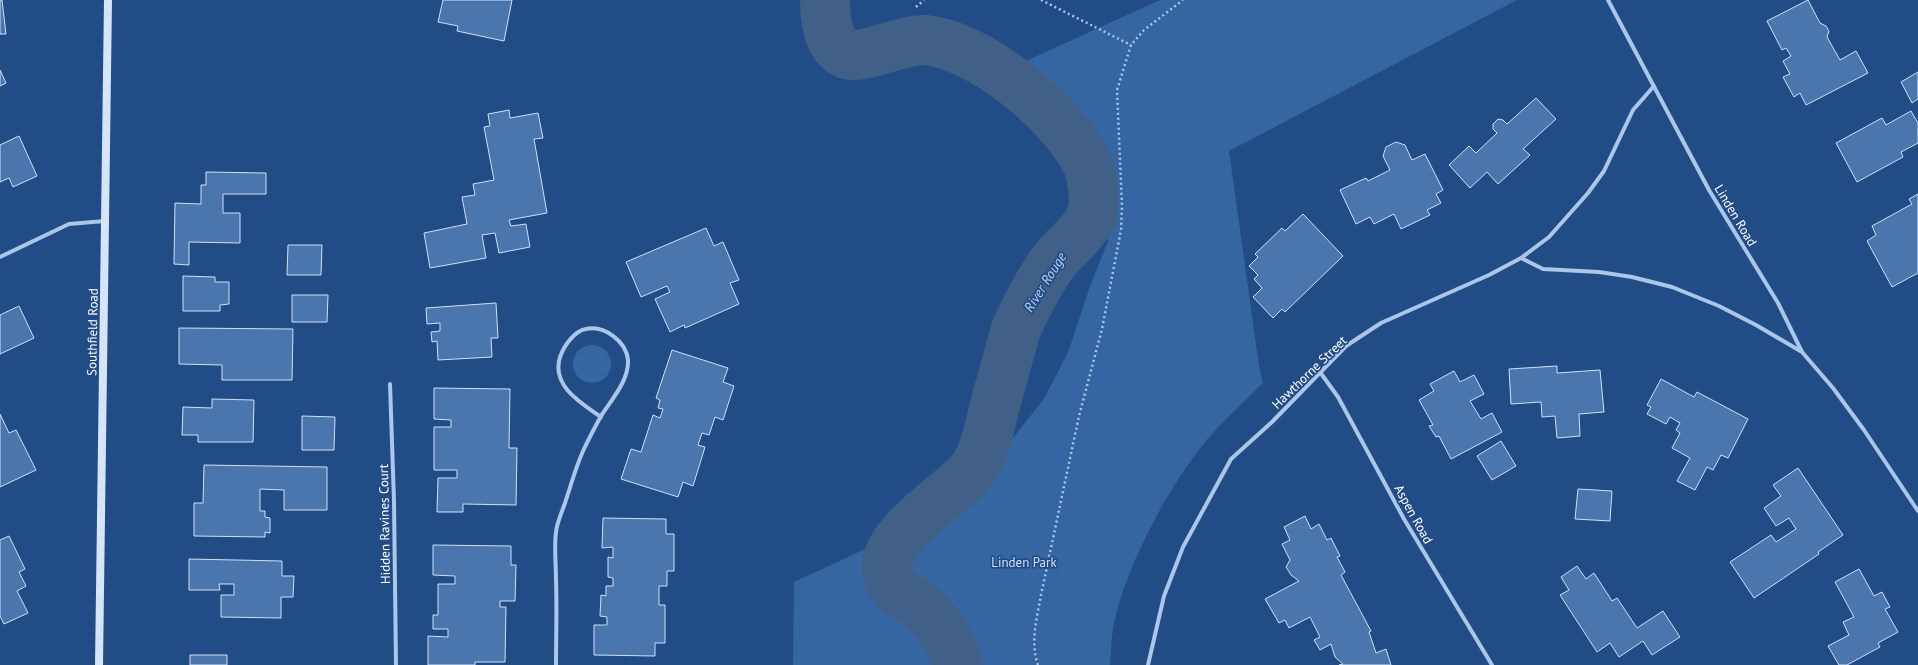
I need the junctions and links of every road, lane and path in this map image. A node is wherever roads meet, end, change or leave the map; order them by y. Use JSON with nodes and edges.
{"nodes":[{"id":1,"x":108,"y":0,"type":"edge"},
{"id":2,"x":924,"y":0,"type":"edge"},
{"id":3,"x":1041,"y":0,"type":"edge"},
{"id":4,"x":1183,"y":0,"type":"edge"},
{"id":5,"x":1608,"y":0,"type":"edge"},
{"id":6,"x":916,"y":7,"type":"dead end"},
{"id":7,"x":1131,"y":45,"type":"junction"},
{"id":8,"x":1654,"y":86,"type":"junction"},
{"id":9,"x":105,"y":221,"type":"junction"},
{"id":10,"x":0,"y":257,"type":"edge"},
{"id":11,"x":1521,"y":258,"type":"junction"},
{"id":12,"x":1802,"y":352,"type":"junction"},
{"id":13,"x":1320,"y":372,"type":"junction"},
{"id":14,"x":390,"y":384,"type":"dead end"},
{"id":15,"x":601,"y":417,"type":"junction"},
{"id":16,"x":1918,"y":511,"type":"edge"},
{"id":17,"x":99,"y":665,"type":"edge"},
{"id":18,"x":396,"y":665,"type":"edge"},
{"id":19,"x":556,"y":665,"type":"edge"},
{"id":20,"x":1038,"y":665,"type":"edge"},
{"id":21,"x":1148,"y":665,"type":"edge"},
{"id":22,"x":1492,"y":665,"type":"edge"}],
"edges":[{"from":1,"to":9,"type":"main road","name":"Southfield Road"},
{"from":2,"to":6,"type":"path"},
{"from":3,"to":7,"type":"path"},
{"from":4,"to":7,"type":"path"},
{"from":5,"to":8,"type":"street","name":"Linden Road"},
{"from":7,"to":20,"type":"path"},
{"from":8,"to":11,"type":"street","name":"Hawthorne Street"},
{"from":8,"to":12,"type":"street","name":"Linden Road"},
{"from":9,"to":10,"type":"street"},
{"from":9,"to":17,"type":"main road","name":"Southfield Road"},
{"from":11,"to":12,"type":"street","name":"Linden Road"},
{"from":11,"to":13,"type":"street","name":"Hawthorne Street"},
{"from":12,"to":16,"type":"street","name":"Linden Road"},
{"from":13,"to":21,"type":"street","name":"Hawthorne Street"},
{"from":13,"to":22,"type":"street","name":"Aspen Road"},
{"from":14,"to":18,"type":"street","name":"Hidden Ravines Court"},
{"from":15,"to":15,"type":"street"},
{"from":15,"to":19,"type":"street"}]}
